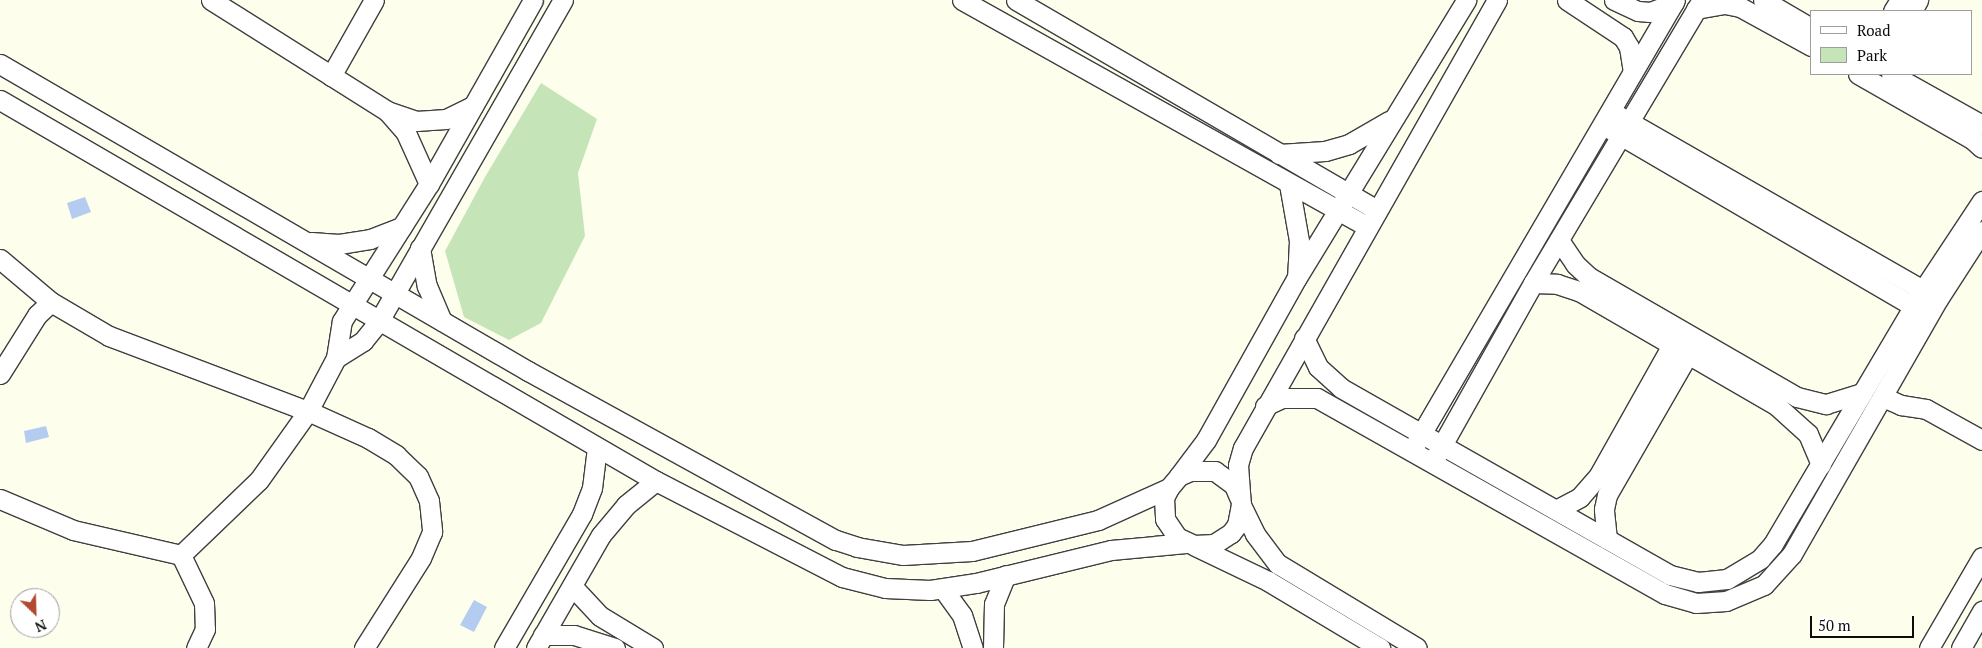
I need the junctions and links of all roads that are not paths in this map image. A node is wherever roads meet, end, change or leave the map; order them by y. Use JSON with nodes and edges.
{"nodes":[{"id":1,"x":212,"y":0,"type":"edge"},
{"id":2,"x":374,"y":0,"type":"edge"},
{"id":3,"x":533,"y":0,"type":"edge"},
{"id":4,"x":563,"y":0,"type":"edge"},
{"id":5,"x":962,"y":0,"type":"edge"},
{"id":6,"x":1016,"y":0,"type":"edge"},
{"id":7,"x":1466,"y":0,"type":"edge"},
{"id":8,"x":1497,"y":0,"type":"edge"},
{"id":9,"x":1567,"y":0,"type":"edge"},
{"id":10,"x":1614,"y":0,"type":"edge"},
{"id":11,"x":1763,"y":0,"type":"edge"},
{"id":12,"x":1674,"y":2,"type":"edge"},
{"id":13,"x":1699,"y":5,"type":"edge"},
{"id":14,"x":1810,"y":27,"type":"edge"},
{"id":15,"x":1810,"y":45,"type":"edge"},
{"id":16,"x":0,"y":64,"type":"edge"},
{"id":17,"x":1633,"y":71,"type":"junction"},
{"id":18,"x":1865,"y":75,"type":"edge"},
{"id":19,"x":1893,"y":75,"type":"edge"},
{"id":20,"x":331,"y":76,"type":"junction"},
{"id":21,"x":0,"y":100,"type":"edge"},
{"id":22,"x":473,"y":106,"type":"junction"},
{"id":23,"x":387,"y":111,"type":"junction"},
{"id":24,"x":1606,"y":118,"type":"junction"},
{"id":25,"x":1392,"y":119,"type":"junction"},
{"id":26,"x":1982,"y":125,"type":"edge"},
{"id":27,"x":1625,"y":129,"type":"junction"},
{"id":28,"x":1982,"y":148,"type":"edge"},
{"id":29,"x":1277,"y":154,"type":"junction"},
{"id":30,"x":429,"y":184,"type":"junction"},
{"id":31,"x":1289,"y":184,"type":"junction"},
{"id":32,"x":1348,"y":193,"type":"junction"},
{"id":33,"x":1982,"y":201,"type":"edge"},
{"id":34,"x":1337,"y":210,"type":"junction"},
{"id":35,"x":1377,"y":210,"type":"junction"},
{"id":36,"x":402,"y":227,"type":"junction"},
{"id":37,"x":1368,"y":227,"type":"junction"},
{"id":38,"x":1982,"y":231,"type":"edge"},
{"id":39,"x":1559,"y":240,"type":"junction"},
{"id":40,"x":308,"y":242,"type":"junction"},
{"id":41,"x":420,"y":248,"type":"junction"},
{"id":42,"x":0,"y":259,"type":"edge"},
{"id":43,"x":368,"y":278,"type":"junction"},
{"id":44,"x":1296,"y":279,"type":"junction"},
{"id":45,"x":1534,"y":283,"type":"junction"},
{"id":46,"x":394,"y":294,"type":"junction"},
{"id":47,"x":1931,"y":294,"type":"junction"},
{"id":48,"x":51,"y":302,"type":"junction"},
{"id":49,"x":351,"y":305,"type":"junction"},
{"id":50,"x":1921,"y":311,"type":"junction"},
{"id":51,"x":379,"y":321,"type":"junction"},
{"id":52,"x":442,"y":321,"type":"junction"},
{"id":53,"x":1304,"y":338,"type":"junction"},
{"id":54,"x":1684,"y":342,"type":"junction"},
{"id":55,"x":336,"y":358,"type":"junction"},
{"id":56,"x":0,"y":374,"type":"edge"},
{"id":57,"x":1862,"y":392,"type":"junction"},
{"id":58,"x":1883,"y":397,"type":"junction"},
{"id":59,"x":1266,"y":406,"type":"junction"},
{"id":60,"x":308,"y":411,"type":"junction"},
{"id":61,"x":1982,"y":440,"type":"edge"},
{"id":62,"x":1417,"y":442,"type":"junction"},
{"id":63,"x":597,"y":447,"type":"junction"},
{"id":64,"x":1438,"y":454,"type":"junction"},
{"id":65,"x":1818,"y":468,"type":"junction"},
{"id":66,"x":656,"y":481,"type":"junction"},
{"id":67,"x":1174,"y":482,"type":"junction"},
{"id":68,"x":1832,"y":484,"type":"junction"},
{"id":69,"x":0,"y":499,"type":"edge"},
{"id":70,"x":1240,"y":501,"type":"junction"},
{"id":71,"x":1556,"y":510,"type":"junction"},
{"id":72,"x":1607,"y":539,"type":"junction"},
{"id":73,"x":1190,"y":544,"type":"junction"},
{"id":74,"x":181,"y":555,"type":"junction"},
{"id":75,"x":1982,"y":557,"type":"edge"},
{"id":76,"x":1006,"y":575,"type":"junction"},
{"id":77,"x":1698,"y":582,"type":"junction"},
{"id":78,"x":572,"y":586,"type":"junction"},
{"id":79,"x":943,"y":589,"type":"junction"},
{"id":80,"x":1696,"y":603,"type":"junction"},
{"id":81,"x":1982,"y":611,"type":"edge"},
{"id":82,"x":539,"y":642,"type":"edge"},
{"id":83,"x":196,"y":648,"type":"edge"},
{"id":84,"x":364,"y":648,"type":"edge"},
{"id":85,"x":504,"y":648,"type":"edge"},
{"id":86,"x":615,"y":648,"type":"edge"},
{"id":87,"x":653,"y":648,"type":"edge"},
{"id":88,"x":973,"y":648,"type":"edge"},
{"id":89,"x":994,"y":648,"type":"edge"},
{"id":90,"x":1380,"y":648,"type":"edge"},
{"id":91,"x":1417,"y":648,"type":"edge"},
{"id":92,"x":1929,"y":648,"type":"edge"},
{"id":93,"x":1961,"y":648,"type":"edge"}],
"edges":[{"from":1,"to":20,"type":"street"},
{"from":2,"to":20,"type":"street"},
{"from":3,"to":22,"type":"street"},
{"from":4,"to":41,"type":"street"},
{"from":5,"to":31,"type":"street"},
{"from":6,"to":29,"type":"street"},
{"from":7,"to":25,"type":"street"},
{"from":8,"to":35,"type":"street"},
{"from":9,"to":17,"type":"street"},
{"from":10,"to":12,"type":"street"},
{"from":11,"to":14,"type":"street"},
{"from":12,"to":17,"type":"street"},
{"from":13,"to":15,"type":"street"},
{"from":13,"to":27,"type":"street"},
{"from":16,"to":40,"type":"street"},
{"from":17,"to":24,"type":"street"},
{"from":18,"to":28,"type":"street"},
{"from":19,"to":26,"type":"street"},
{"from":20,"to":23,"type":"street"},
{"from":21,"to":49,"type":"street"},
{"from":22,"to":23,"type":"street"},
{"from":22,"to":30,"type":"street"},
{"from":23,"to":30,"type":"street"},
{"from":24,"to":27,"type":"street"},
{"from":24,"to":62,"type":"street"},
{"from":25,"to":29,"type":"street"},
{"from":25,"to":32,"type":"street"},
{"from":27,"to":39,"type":"street"},
{"from":27,"to":47,"type":"street"},
{"from":27,"to":50,"type":"street"},
{"from":29,"to":32,"type":"street"},
{"from":30,"to":36,"type":"street"},
{"from":31,"to":34,"type":"street"},
{"from":31,"to":44,"type":"street"},
{"from":32,"to":34,"type":"street"},
{"from":32,"to":35,"type":"street"},
{"from":33,"to":47,"type":"street"},
{"from":34,"to":37,"type":"street"},
{"from":34,"to":44,"type":"street"},
{"from":35,"to":37,"type":"street"},
{"from":36,"to":40,"type":"street"},
{"from":36,"to":43,"type":"street"},
{"from":37,"to":53,"type":"street"},
{"from":38,"to":47,"type":"street"},
{"from":39,"to":45,"type":"street"},
{"from":39,"to":54,"type":"street"},
{"from":40,"to":43,"type":"street"},
{"from":41,"to":46,"type":"street"},
{"from":41,"to":52,"type":"street"},
{"from":42,"to":48,"type":"street"},
{"from":43,"to":46,"type":"street"},
{"from":43,"to":49,"type":"street"},
{"from":44,"to":67,"type":"street"},
{"from":45,"to":54,"type":"street"},
{"from":45,"to":64,"type":"street"},
{"from":46,"to":51,"type":"street"},
{"from":46,"to":52,"type":"street"},
{"from":47,"to":50,"type":"street"},
{"from":48,"to":56,"type":"street"},
{"from":48,"to":60,"type":"street"},
{"from":49,"to":51,"type":"street"},
{"from":49,"to":55,"type":"street"},
{"from":50,"to":57,"type":"street"},
{"from":50,"to":58,"type":"street"},
{"from":51,"to":55,"type":"street"},
{"from":51,"to":63,"type":"street"},
{"from":52,"to":67,"type":"street"},
{"from":53,"to":59,"type":"street"},
{"from":53,"to":62,"type":"street"},
{"from":54,"to":57,"type":"street"},
{"from":54,"to":65,"type":"street"},
{"from":54,"to":71,"type":"street"},
{"from":54,"to":72,"type":"street"},
{"from":55,"to":60,"type":"street"},
{"from":57,"to":65,"type":"street"},
{"from":58,"to":61,"type":"street"},
{"from":58,"to":68,"type":"street"},
{"from":59,"to":62,"type":"street"},
{"from":59,"to":70,"type":"street"},
{"from":60,"to":74,"type":"street"},
{"from":60,"to":84,"type":"street"},
{"from":62,"to":64,"type":"street"},
{"from":63,"to":66,"type":"street"},
{"from":63,"to":85,"type":"street"},
{"from":64,"to":71,"type":"street"},
{"from":64,"to":80,"type":"street"},
{"from":65,"to":68,"type":"street"},
{"from":65,"to":77,"type":"street"},
{"from":66,"to":78,"type":"street"},
{"from":66,"to":79,"type":"street"},
{"from":67,"to":70,"type":"street"},
{"from":67,"to":73,"type":"street"},
{"from":68,"to":80,"type":"street"},
{"from":69,"to":74,"type":"street"},
{"from":70,"to":73,"type":"street"},
{"from":70,"to":91,"type":"street"},
{"from":71,"to":72,"type":"street"},
{"from":72,"to":77,"type":"street"},
{"from":73,"to":76,"type":"street"},
{"from":73,"to":90,"type":"street"},
{"from":74,"to":83,"type":"street"},
{"from":75,"to":92,"type":"street"},
{"from":76,"to":79,"type":"street"},
{"from":76,"to":89,"type":"street"},
{"from":77,"to":80,"type":"street"},
{"from":78,"to":82,"type":"street"},
{"from":78,"to":87,"type":"street"},
{"from":79,"to":88,"type":"street"},
{"from":81,"to":93,"type":"street"},
{"from":82,"to":86,"type":"street"}]}
